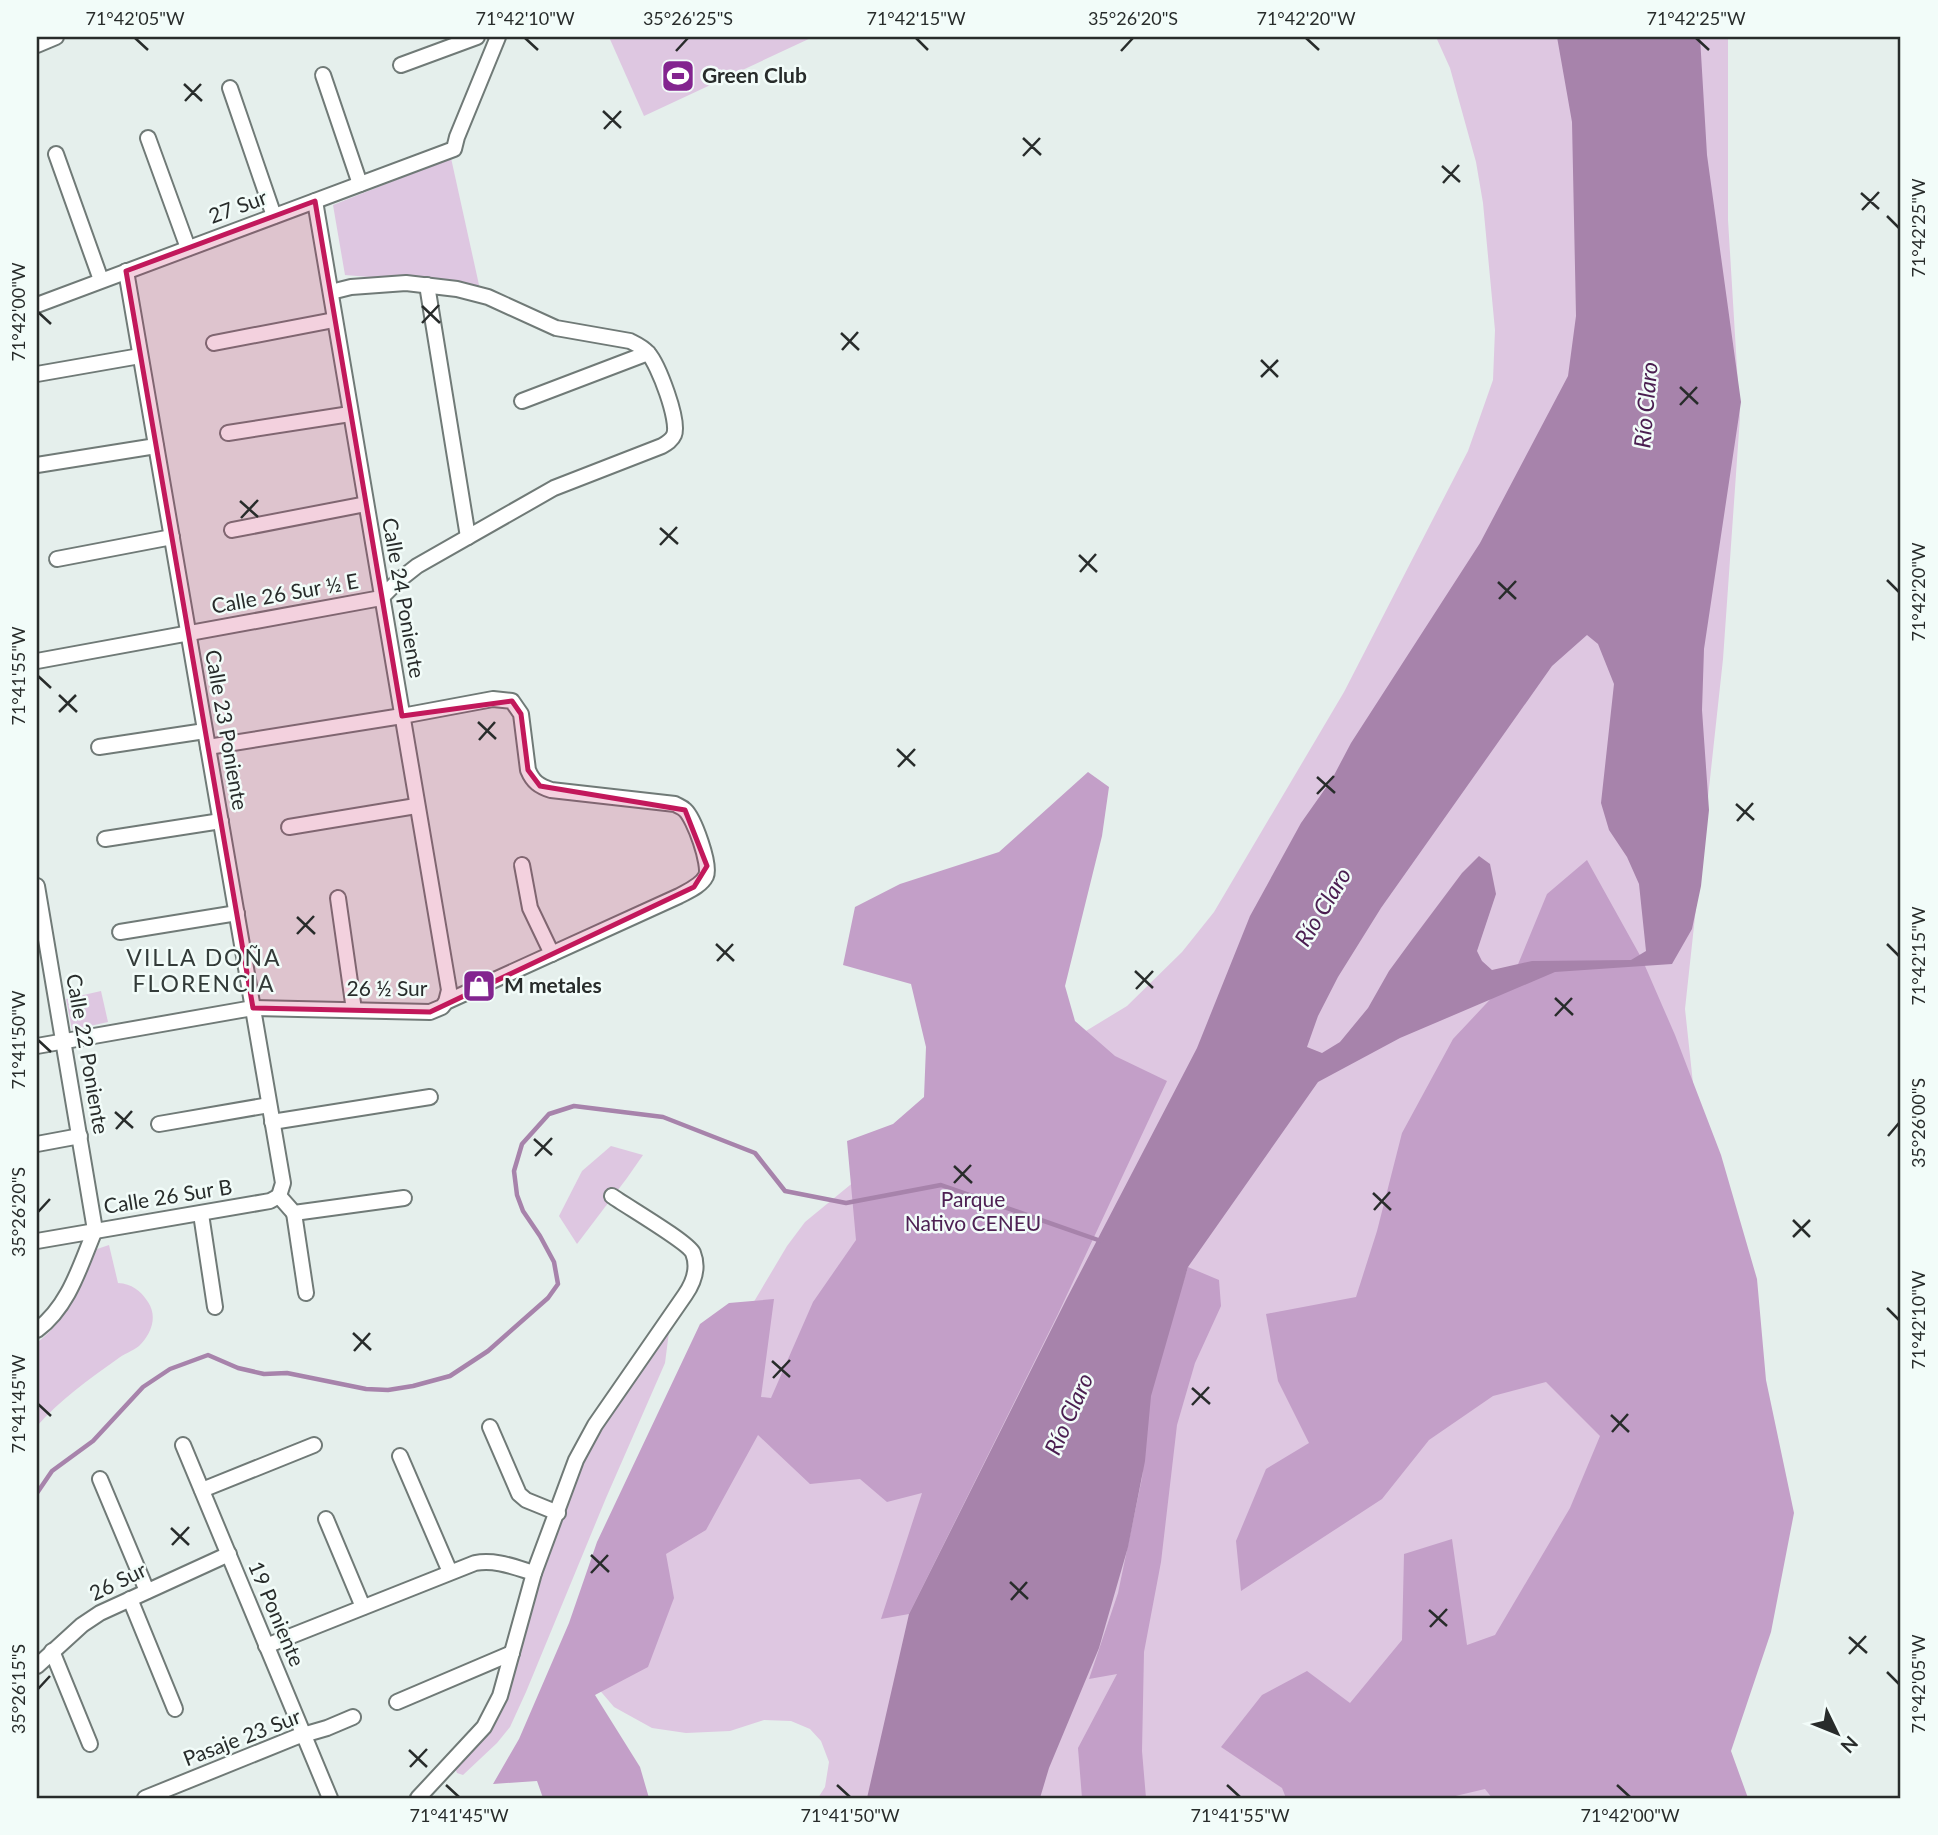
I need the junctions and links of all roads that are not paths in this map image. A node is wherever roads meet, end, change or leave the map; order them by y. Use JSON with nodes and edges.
{"nodes":[{"id":1,"x":56,"y":37,"type":"edge"},
{"id":2,"x":477,"y":37,"type":"edge"},
{"id":3,"x":498,"y":37,"type":"edge"},
{"id":4,"x":37,"y":45,"type":"edge"},
{"id":5,"x":401,"y":65,"type":"dead end"},
{"id":6,"x":323,"y":75,"type":"dead end"},
{"id":7,"x":230,"y":88,"type":"dead end"},
{"id":8,"x":148,"y":138,"type":"dead end"},
{"id":9,"x":56,"y":154,"type":"dead end"},
{"id":10,"x":360,"y":184,"type":"junction"},
{"id":11,"x":315,"y":201,"type":"junction"},
{"id":12,"x":274,"y":216,"type":"junction"},
{"id":13,"x":188,"y":248,"type":"junction"},
{"id":14,"x":126,"y":271,"type":"junction"},
{"id":15,"x":101,"y":280,"type":"junction"},
{"id":16,"x":427,"y":285,"type":"junction"},
{"id":17,"x":331,"y":292,"type":"junction"},
{"id":18,"x":37,"y":305,"type":"edge"},
{"id":19,"x":334,"y":320,"type":"junction"},
{"id":20,"x":214,"y":343,"type":"dead end"},
{"id":21,"x":644,"y":349,"type":"junction"},
{"id":22,"x":140,"y":356,"type":"junction"},
{"id":23,"x":37,"y":374,"type":"edge"},
{"id":24,"x":522,"y":401,"type":"dead end"},
{"id":25,"x":351,"y":414,"type":"junction"},
{"id":26,"x":228,"y":433,"type":"dead end"},
{"id":27,"x":156,"y":446,"type":"junction"},
{"id":28,"x":37,"y":465,"type":"edge"},
{"id":29,"x":366,"y":504,"type":"junction"},
{"id":30,"x":232,"y":530,"type":"dead end"},
{"id":31,"x":172,"y":537,"type":"junction"},
{"id":32,"x":468,"y":537,"type":"junction"},
{"id":33,"x":57,"y":559,"type":"dead end"},
{"id":34,"x":381,"y":598,"type":"junction"},
{"id":35,"x":188,"y":632,"type":"junction"},
{"id":36,"x":37,"y":661,"type":"edge"},
{"id":37,"x":402,"y":716,"type":"junction"},
{"id":38,"x":205,"y":731,"type":"junction"},
{"id":39,"x":99,"y":747,"type":"dead end"},
{"id":40,"x":208,"y":747,"type":"junction"},
{"id":41,"x":416,"y":806,"type":"junction"},
{"id":42,"x":221,"y":821,"type":"junction"},
{"id":43,"x":289,"y":828,"type":"dead end"},
{"id":44,"x":105,"y":839,"type":"dead end"},
{"id":45,"x":522,"y":865,"type":"dead end"},
{"id":46,"x":37,"y":886,"type":"edge"},
{"id":47,"x":338,"y":898,"type":"dead end"},
{"id":48,"x":237,"y":913,"type":"junction"},
{"id":49,"x":120,"y":932,"type":"dead end"},
{"id":50,"x":552,"y":954,"type":"junction"},
{"id":51,"x":446,"y":1002,"type":"junction"},
{"id":52,"x":253,"y":1008,"type":"junction"},
{"id":53,"x":354,"y":1010,"type":"junction"},
{"id":54,"x":64,"y":1041,"type":"junction"},
{"id":55,"x":37,"y":1046,"type":"edge"},
{"id":56,"x":430,"y":1097,"type":"dead end"},
{"id":57,"x":269,"y":1105,"type":"junction"},
{"id":58,"x":272,"y":1122,"type":"junction"},
{"id":59,"x":159,"y":1124,"type":"dead end"},
{"id":60,"x":80,"y":1136,"type":"junction"},
{"id":61,"x":37,"y":1144,"type":"edge"},
{"id":62,"x":279,"y":1196,"type":"junction"},
{"id":63,"x":612,"y":1196,"type":"dead end"},
{"id":64,"x":404,"y":1198,"type":"dead end"},
{"id":65,"x":294,"y":1213,"type":"junction"},
{"id":66,"x":201,"y":1214,"type":"junction"},
{"id":67,"x":95,"y":1230,"type":"junction"},
{"id":68,"x":37,"y":1241,"type":"edge"},
{"id":69,"x":306,"y":1293,"type":"dead end"},
{"id":70,"x":215,"y":1307,"type":"dead end"},
{"id":71,"x":37,"y":1330,"type":"edge"},
{"id":72,"x":490,"y":1427,"type":"dead end"},
{"id":73,"x":183,"y":1445,"type":"dead end"},
{"id":74,"x":314,"y":1445,"type":"dead end"},
{"id":75,"x":400,"y":1456,"type":"dead end"},
{"id":76,"x":100,"y":1479,"type":"dead end"},
{"id":77,"x":202,"y":1490,"type":"junction"},
{"id":78,"x":558,"y":1513,"type":"junction"},
{"id":79,"x":326,"y":1518,"type":"dead end"},
{"id":80,"x":229,"y":1554,"type":"junction"},
{"id":81,"x":450,"y":1572,"type":"junction"},
{"id":82,"x":534,"y":1573,"type":"junction"},
{"id":83,"x":147,"y":1591,"type":"junction"},
{"id":84,"x":130,"y":1599,"type":"junction"},
{"id":85,"x":363,"y":1607,"type":"junction"},
{"id":86,"x":267,"y":1646,"type":"junction"},
{"id":87,"x":52,"y":1651,"type":"junction"},
{"id":88,"x":512,"y":1653,"type":"junction"},
{"id":89,"x":37,"y":1666,"type":"edge"},
{"id":90,"x":397,"y":1702,"type":"dead end"},
{"id":91,"x":175,"y":1709,"type":"dead end"},
{"id":92,"x":353,"y":1717,"type":"dead end"},
{"id":93,"x":304,"y":1736,"type":"junction"},
{"id":94,"x":90,"y":1744,"type":"dead end"},
{"id":95,"x":145,"y":1798,"type":"edge"},
{"id":96,"x":330,"y":1798,"type":"edge"},
{"id":97,"x":418,"y":1798,"type":"edge"}],
"edges":[{"from":1,"to":4,"type":"street"},
{"from":2,"to":5,"type":"street"},
{"from":3,"to":10,"type":"street","name":"27 Sur"},
{"from":6,"to":10,"type":"street"},
{"from":7,"to":12,"type":"street"},
{"from":8,"to":13,"type":"street"},
{"from":9,"to":15,"type":"street"},
{"from":10,"to":11,"type":"street","name":"27 Sur"},
{"from":11,"to":12,"type":"street","name":"27 Sur"},
{"from":11,"to":17,"type":"street","name":"Calle 24 Poniente"},
{"from":12,"to":13,"type":"street","name":"27 Sur"},
{"from":13,"to":14,"type":"street","name":"27 Sur"},
{"from":14,"to":15,"type":"street","name":"27 Sur"},
{"from":14,"to":22,"type":"street","name":"Calle 23 Poniente"},
{"from":15,"to":18,"type":"street","name":"27 Sur"},
{"from":16,"to":17,"type":"street"},
{"from":16,"to":21,"type":"street"},
{"from":16,"to":32,"type":"street"},
{"from":17,"to":19,"type":"street","name":"Calle 24 Poniente"},
{"from":19,"to":20,"type":"street"},
{"from":19,"to":25,"type":"street","name":"Calle 24 Poniente"},
{"from":21,"to":24,"type":"street"},
{"from":21,"to":32,"type":"street","name":"Calle 26 Sur ½ E"},
{"from":22,"to":23,"type":"street"},
{"from":22,"to":27,"type":"street","name":"Calle 23 Poniente"},
{"from":25,"to":26,"type":"street"},
{"from":25,"to":29,"type":"street","name":"Calle 24 Poniente"},
{"from":27,"to":28,"type":"street"},
{"from":27,"to":31,"type":"street","name":"Calle 23 Poniente"},
{"from":29,"to":30,"type":"street"},
{"from":29,"to":34,"type":"street","name":"Calle 24 Poniente"},
{"from":31,"to":33,"type":"street"},
{"from":31,"to":35,"type":"street","name":"Calle 23 Poniente"},
{"from":32,"to":34,"type":"street","name":"Calle 26 Sur ½ E"},
{"from":34,"to":35,"type":"street","name":"Calle 26 Sur ½ E"},
{"from":34,"to":37,"type":"street","name":"Calle 24 Poniente"},
{"from":35,"to":36,"type":"street","name":"Calle 26 Sur ½ E"},
{"from":35,"to":38,"type":"street","name":"Calle 23 Poniente"},
{"from":37,"to":40,"type":"street"},
{"from":37,"to":41,"type":"street","name":"Calle 24 Poniente"},
{"from":37,"to":50,"type":"street","name":"26 ½ Sur"},
{"from":38,"to":39,"type":"street"},
{"from":38,"to":40,"type":"street","name":"Calle 23 Poniente"},
{"from":40,"to":42,"type":"street","name":"Calle 23 Poniente"},
{"from":41,"to":43,"type":"street"},
{"from":41,"to":51,"type":"street","name":"Calle 24 Poniente"},
{"from":42,"to":44,"type":"street"},
{"from":42,"to":48,"type":"street","name":"Calle 23 Poniente"},
{"from":45,"to":50,"type":"street"},
{"from":46,"to":54,"type":"street","name":"Calle 22 Poniente"},
{"from":47,"to":53,"type":"street"},
{"from":48,"to":49,"type":"street"},
{"from":48,"to":52,"type":"street","name":"Calle 23 Poniente"},
{"from":50,"to":51,"type":"street","name":"26 ½ Sur"},
{"from":51,"to":53,"type":"street","name":"26 ½ Sur"},
{"from":52,"to":53,"type":"street","name":"26 ½ Sur"},
{"from":52,"to":54,"type":"street","name":"26 ½ Sur"},
{"from":52,"to":57,"type":"street","name":"Calle 23 Poniente"},
{"from":54,"to":55,"type":"street","name":"26 ½ Sur"},
{"from":54,"to":60,"type":"street","name":"Calle 22 Poniente"},
{"from":56,"to":58,"type":"street"},
{"from":57,"to":58,"type":"street","name":"Calle 23 Poniente"},
{"from":57,"to":59,"type":"street"},
{"from":58,"to":62,"type":"street","name":"Calle 23 Poniente"},
{"from":60,"to":61,"type":"street"},
{"from":60,"to":67,"type":"street","name":"Calle 22 Poniente"},
{"from":62,"to":65,"type":"street"},
{"from":62,"to":66,"type":"street","name":"Calle 26 Sur B"},
{"from":63,"to":78,"type":"street"},
{"from":64,"to":65,"type":"street"},
{"from":65,"to":69,"type":"street"},
{"from":66,"to":67,"type":"street","name":"Calle 26 Sur B"},
{"from":66,"to":70,"type":"street"},
{"from":67,"to":68,"type":"street"},
{"from":67,"to":71,"type":"street","name":"Calle 26 Sur B"},
{"from":72,"to":78,"type":"street"},
{"from":73,"to":77,"type":"street","name":"19 Poniente"},
{"from":74,"to":77,"type":"street"},
{"from":75,"to":81,"type":"street"},
{"from":76,"to":83,"type":"street"},
{"from":77,"to":80,"type":"street","name":"19 Poniente"},
{"from":78,"to":82,"type":"street"},
{"from":79,"to":85,"type":"street"},
{"from":80,"to":83,"type":"street","name":"26 Sur"},
{"from":80,"to":86,"type":"street","name":"19 Poniente"},
{"from":81,"to":82,"type":"street"},
{"from":81,"to":85,"type":"street"},
{"from":82,"to":88,"type":"street"},
{"from":83,"to":84,"type":"street","name":"26 Sur"},
{"from":84,"to":87,"type":"street","name":"26 Sur"},
{"from":84,"to":91,"type":"street"},
{"from":85,"to":86,"type":"street"},
{"from":86,"to":93,"type":"street","name":"19 Poniente"},
{"from":87,"to":89,"type":"street","name":"26 Sur"},
{"from":87,"to":94,"type":"street"},
{"from":88,"to":90,"type":"street"},
{"from":88,"to":97,"type":"street"},
{"from":92,"to":93,"type":"street","name":"Pasaje 23 Sur"},
{"from":93,"to":95,"type":"street","name":"Pasaje 23 Sur"},
{"from":93,"to":96,"type":"street","name":"19 Poniente"}]}
